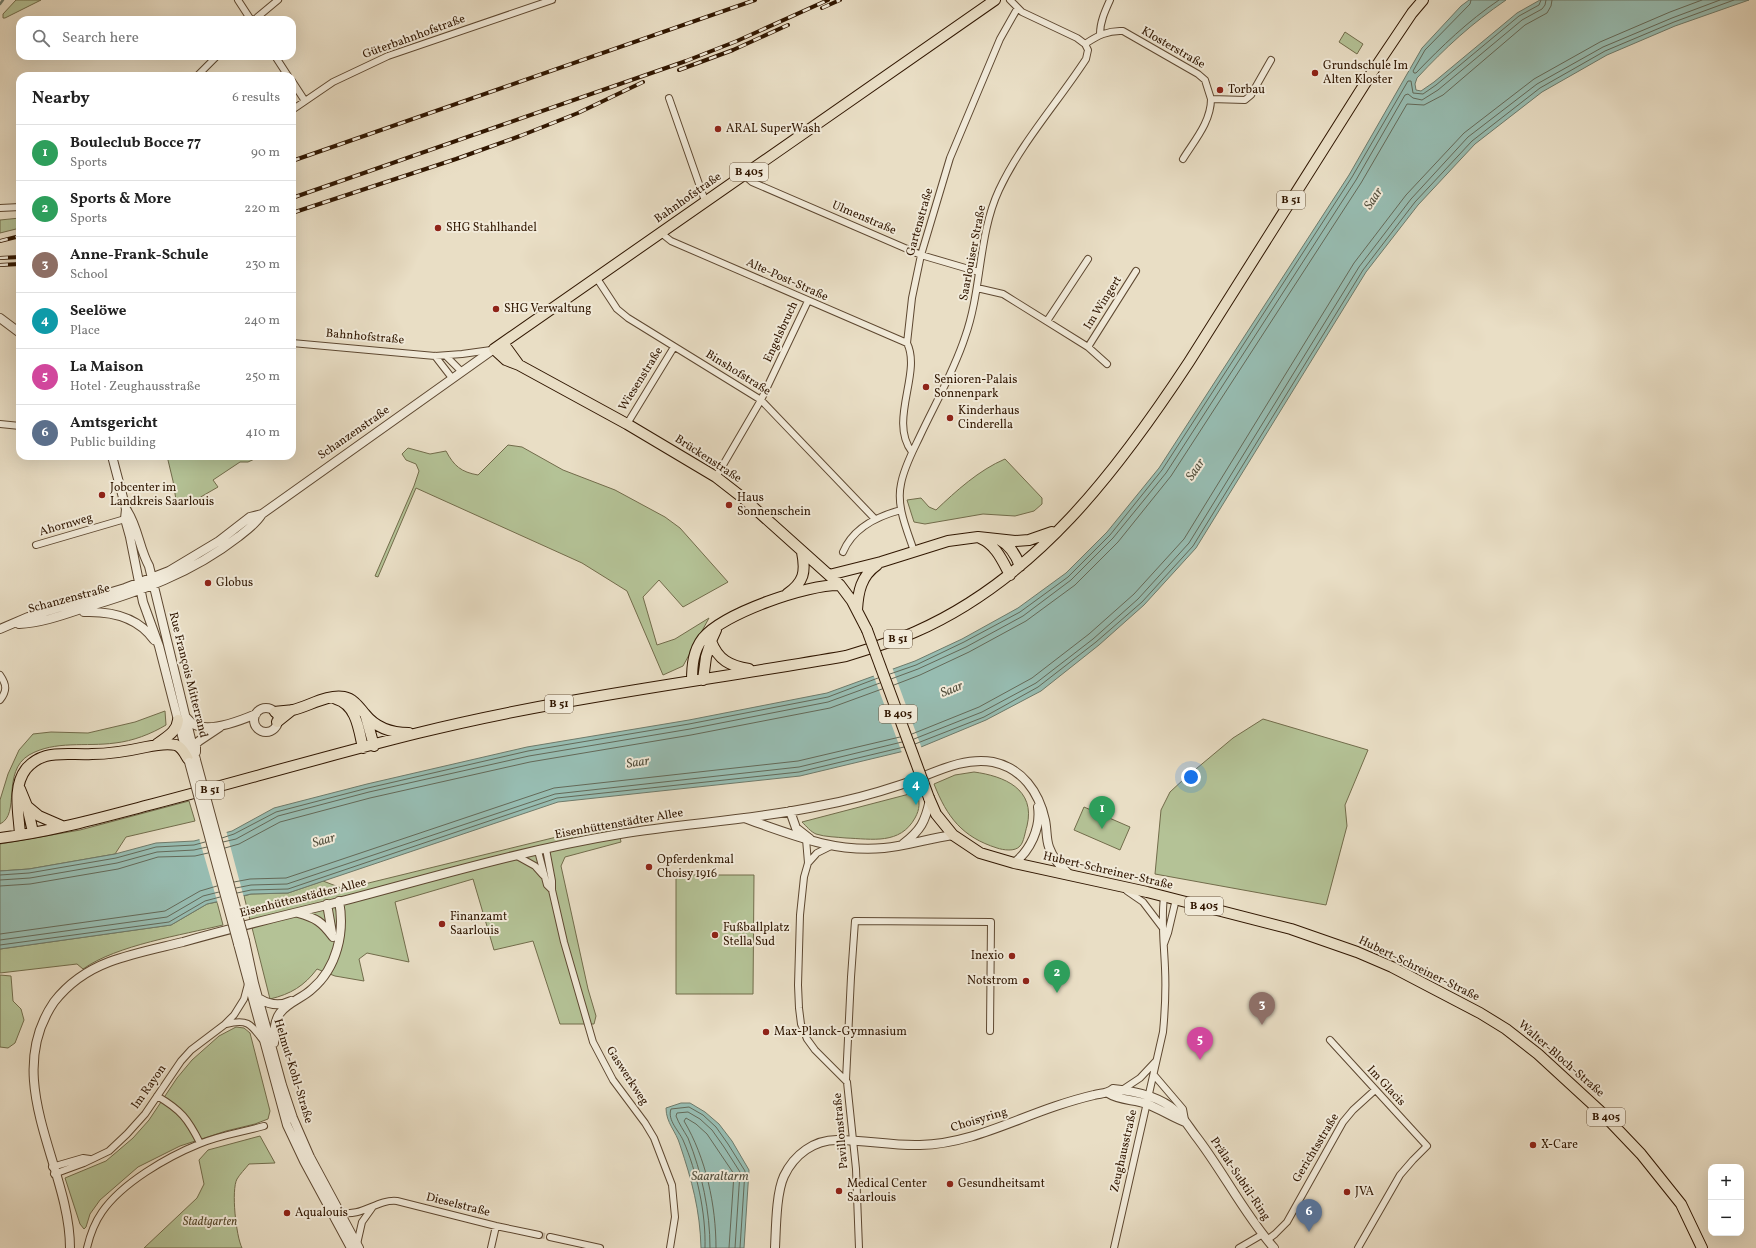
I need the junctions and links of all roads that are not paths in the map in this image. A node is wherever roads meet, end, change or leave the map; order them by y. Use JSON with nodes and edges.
{"nodes":[{"id":1,"x":238,"y":0,"type":"edge"},
{"id":2,"x":278,"y":0,"type":"edge"},
{"id":3,"x":552,"y":0,"type":"edge"},
{"id":4,"x":995,"y":0,"type":"edge"},
{"id":5,"x":1010,"y":0,"type":"edge"},
{"id":6,"x":1110,"y":0,"type":"edge"},
{"id":7,"x":1423,"y":0,"type":"edge"},
{"id":8,"x":1017,"y":9,"type":"junction"},
{"id":9,"x":248,"y":16,"type":"edge"},
{"id":10,"x":259,"y":16,"type":"edge"},
{"id":11,"x":1100,"y":34,"type":"junction"},
{"id":12,"x":1085,"y":44,"type":"junction"},
{"id":13,"x":213,"y":60,"type":"edge"},
{"id":14,"x":278,"y":60,"type":"edge"},
{"id":15,"x":1271,"y":60,"type":"dead end"},
{"id":16,"x":201,"y":72,"type":"edge"},
{"id":17,"x":285,"y":72,"type":"edge"},
{"id":18,"x":296,"y":87,"type":"edge"},
{"id":19,"x":669,"y":98,"type":"dead end"},
{"id":20,"x":1211,"y":99,"type":"junction"},
{"id":21,"x":305,"y":101,"type":"junction"},
{"id":22,"x":296,"y":107,"type":"edge"},
{"id":23,"x":1183,"y":159,"type":"dead end"},
{"id":24,"x":744,"y":175,"type":"junction"},
{"id":25,"x":705,"y":201,"type":"junction"},
{"id":26,"x":16,"y":207,"type":"edge"},
{"id":27,"x":0,"y":208,"type":"edge"},
{"id":28,"x":661,"y":233,"type":"junction"},
{"id":29,"x":921,"y":255,"type":"junction"},
{"id":30,"x":1088,"y":259,"type":"dead end"},
{"id":31,"x":1136,"y":271,"type":"dead end"},
{"id":32,"x":980,"y":272,"type":"junction"},
{"id":33,"x":596,"y":277,"type":"junction"},
{"id":34,"x":977,"y":288,"type":"junction"},
{"id":35,"x":808,"y":301,"type":"junction"},
{"id":36,"x":0,"y":318,"type":"edge"},
{"id":37,"x":1047,"y":322,"type":"junction"},
{"id":38,"x":15,"y":330,"type":"edge"},
{"id":39,"x":296,"y":343,"type":"edge"},
{"id":40,"x":503,"y":343,"type":"junction"},
{"id":41,"x":907,"y":343,"type":"junction"},
{"id":42,"x":674,"y":347,"type":"junction"},
{"id":43,"x":1088,"y":347,"type":"junction"},
{"id":44,"x":494,"y":349,"type":"junction"},
{"id":45,"x":435,"y":356,"type":"junction"},
{"id":46,"x":446,"y":356,"type":"junction"},
{"id":47,"x":1107,"y":364,"type":"dead end"},
{"id":48,"x":519,"y":365,"type":"junction"},
{"id":49,"x":461,"y":371,"type":"junction"},
{"id":50,"x":452,"y":378,"type":"junction"},
{"id":51,"x":761,"y":400,"type":"junction"},
{"id":52,"x":0,"y":424,"type":"edge"},
{"id":53,"x":627,"y":424,"type":"junction"},
{"id":54,"x":16,"y":426,"type":"edge"},
{"id":55,"x":912,"y":452,"type":"junction"},
{"id":56,"x":113,"y":460,"type":"edge"},
{"id":57,"x":716,"y":477,"type":"junction"},
{"id":58,"x":126,"y":509,"type":"junction"},
{"id":59,"x":901,"y":510,"type":"junction"},
{"id":60,"x":125,"y":519,"type":"junction"},
{"id":61,"x":875,"y":519,"type":"junction"},
{"id":62,"x":1061,"y":528,"type":"junction"},
{"id":63,"x":978,"y":537,"type":"junction"},
{"id":64,"x":999,"y":539,"type":"junction"},
{"id":65,"x":36,"y":545,"type":"dead end"},
{"id":66,"x":914,"y":551,"type":"junction"},
{"id":67,"x":802,"y":552,"type":"junction"},
{"id":68,"x":843,"y":552,"type":"dead end"},
{"id":69,"x":881,"y":562,"type":"junction"},
{"id":70,"x":1020,"y":566,"type":"junction"},
{"id":71,"x":829,"y":575,"type":"junction"},
{"id":72,"x":1010,"y":575,"type":"junction"},
{"id":73,"x":153,"y":581,"type":"junction"},
{"id":74,"x":840,"y":585,"type":"junction"},
{"id":75,"x":139,"y":586,"type":"junction"},
{"id":76,"x":126,"y":592,"type":"junction"},
{"id":77,"x":782,"y":597,"type":"junction"},
{"id":78,"x":857,"y":610,"type":"junction"},
{"id":79,"x":71,"y":612,"type":"junction"},
{"id":80,"x":16,"y":624,"type":"junction"},
{"id":81,"x":720,"y":624,"type":"junction"},
{"id":82,"x":0,"y":629,"type":"edge"},
{"id":83,"x":711,"y":641,"type":"junction"},
{"id":84,"x":159,"y":646,"type":"junction"},
{"id":85,"x":759,"y":670,"type":"junction"},
{"id":86,"x":0,"y":675,"type":"edge"},
{"id":87,"x":703,"y":680,"type":"junction"},
{"id":88,"x":692,"y":681,"type":"junction"},
{"id":89,"x":330,"y":698,"type":"junction"},
{"id":90,"x":0,"y":700,"type":"edge"},
{"id":91,"x":256,"y":714,"type":"junction"},
{"id":92,"x":365,"y":715,"type":"junction"},
{"id":93,"x":276,"y":717,"type":"junction"},
{"id":94,"x":182,"y":719,"type":"junction"},
{"id":95,"x":236,"y":722,"type":"junction"},
{"id":96,"x":255,"y":724,"type":"junction"},
{"id":97,"x":223,"y":725,"type":"junction"},
{"id":98,"x":417,"y":734,"type":"junction"},
{"id":99,"x":157,"y":744,"type":"junction"},
{"id":100,"x":374,"y":746,"type":"junction"},
{"id":101,"x":363,"y":748,"type":"junction"},
{"id":102,"x":192,"y":759,"type":"junction"},
{"id":103,"x":20,"y":786,"type":"junction"},
{"id":104,"x":1038,"y":798,"type":"junction"},
{"id":105,"x":929,"y":799,"type":"junction"},
{"id":106,"x":27,"y":806,"type":"junction"},
{"id":107,"x":790,"y":811,"type":"junction"},
{"id":108,"x":742,"y":818,"type":"junction"},
{"id":109,"x":62,"y":826,"type":"junction"},
{"id":110,"x":33,"y":832,"type":"junction"},
{"id":111,"x":20,"y":835,"type":"junction"},
{"id":112,"x":953,"y":835,"type":"junction"},
{"id":113,"x":0,"y":838,"type":"edge"},
{"id":114,"x":810,"y":841,"type":"junction"},
{"id":115,"x":831,"y":846,"type":"junction"},
{"id":116,"x":900,"y":846,"type":"junction"},
{"id":117,"x":542,"y":850,"type":"junction"},
{"id":118,"x":517,"y":856,"type":"junction"},
{"id":119,"x":808,"y":863,"type":"junction"},
{"id":120,"x":1014,"y":863,"type":"junction"},
{"id":121,"x":544,"y":875,"type":"junction"},
{"id":122,"x":1070,"y":875,"type":"junction"},
{"id":123,"x":1119,"y":886,"type":"junction"},
{"id":124,"x":552,"y":890,"type":"junction"},
{"id":125,"x":1164,"y":897,"type":"junction"},
{"id":126,"x":1176,"y":900,"type":"junction"},
{"id":127,"x":340,"y":901,"type":"junction"},
{"id":128,"x":327,"y":904,"type":"junction"},
{"id":129,"x":295,"y":912,"type":"junction"},
{"id":130,"x":1162,"y":927,"type":"junction"},
{"id":131,"x":333,"y":938,"type":"junction"},
{"id":132,"x":241,"y":942,"type":"junction"},
{"id":133,"x":1164,"y":944,"type":"junction"},
{"id":134,"x":336,"y":949,"type":"junction"},
{"id":135,"x":248,"y":984,"type":"junction"},
{"id":136,"x":300,"y":998,"type":"junction"},
{"id":137,"x":260,"y":999,"type":"junction"},
{"id":138,"x":1480,"y":1013,"type":"joint"},
{"id":139,"x":224,"y":1025,"type":"junction"},
{"id":140,"x":990,"y":1032,"type":"dead end"},
{"id":141,"x":263,"y":1040,"type":"junction"},
{"id":142,"x":1330,"y":1040,"type":"dead end"},
{"id":143,"x":275,"y":1057,"type":"junction"},
{"id":144,"x":1157,"y":1060,"type":"junction"},
{"id":145,"x":1154,"y":1075,"type":"junction"},
{"id":146,"x":846,"y":1080,"type":"junction"},
{"id":147,"x":1122,"y":1090,"type":"junction"},
{"id":148,"x":1375,"y":1090,"type":"junction"},
{"id":149,"x":1108,"y":1093,"type":"junction"},
{"id":150,"x":1149,"y":1095,"type":"junction"},
{"id":151,"x":157,"y":1096,"type":"junction"},
{"id":152,"x":1147,"y":1104,"type":"junction"},
{"id":153,"x":1185,"y":1122,"type":"junction"},
{"id":154,"x":264,"y":1126,"type":"dead end"},
{"id":155,"x":854,"y":1141,"type":"junction"},
{"id":156,"x":200,"y":1143,"type":"junction"},
{"id":157,"x":90,"y":1159,"type":"junction"},
{"id":158,"x":73,"y":1167,"type":"junction"},
{"id":159,"x":53,"y":1171,"type":"junction"},
{"id":160,"x":57,"y":1183,"type":"junction"},
{"id":161,"x":372,"y":1208,"type":"junction"},
{"id":162,"x":339,"y":1212,"type":"junction"},
{"id":163,"x":496,"y":1226,"type":"junction"},
{"id":164,"x":539,"y":1234,"type":"tunnel mouth"},
{"id":165,"x":550,"y":1237,"type":"tunnel mouth"},
{"id":166,"x":1265,"y":1237,"type":"junction"},
{"id":167,"x":356,"y":1247,"type":"edge"},
{"id":168,"x":70,"y":1248,"type":"edge"},
{"id":169,"x":87,"y":1248,"type":"edge"},
{"id":170,"x":491,"y":1248,"type":"edge"},
{"id":171,"x":600,"y":1248,"type":"edge"},
{"id":172,"x":670,"y":1248,"type":"edge"},
{"id":173,"x":775,"y":1248,"type":"edge"},
{"id":174,"x":859,"y":1248,"type":"edge"},
{"id":175,"x":1114,"y":1248,"type":"edge"},
{"id":176,"x":1239,"y":1248,"type":"edge"},
{"id":177,"x":1274,"y":1248,"type":"edge"},
{"id":178,"x":1358,"y":1248,"type":"edge"},
{"id":179,"x":1702,"y":1248,"type":"edge"}],
"edges":[{"from":1,"to":9,"type":"street"},
{"from":2,"to":10,"type":"street"},
{"from":3,"to":21,"type":"street","name":"Güterbahnhofstraße"},
{"from":4,"to":24,"type":"main road","name":"Bahnhofstraße","number":"B 405"},
{"from":5,"to":8,"type":"street"},
{"from":6,"to":11,"type":"street"},
{"from":7,"to":62,"type":"main road","number":"B 51"},
{"from":8,"to":12,"type":"street"},
{"from":8,"to":29,"type":"street","name":"Gartenstraße"},
{"from":11,"to":12,"type":"street"},
{"from":11,"to":20,"type":"street","name":"Klosterstraße"},
{"from":12,"to":32,"type":"street","name":"Saarlouiser Straße"},
{"from":13,"to":16,"type":"street"},
{"from":14,"to":17,"type":"street"},
{"from":15,"to":20,"type":"street"},
{"from":18,"to":21,"type":"street"},
{"from":19,"to":25,"type":"street"},
{"from":20,"to":23,"type":"street"},
{"from":21,"to":22,"type":"street","name":"Güterbahnhofstraße"},
{"from":24,"to":25,"type":"main road","name":"Bahnhofstraße","number":"B 405"},
{"from":24,"to":29,"type":"street","name":"Ulmenstraße"},
{"from":25,"to":28,"type":"main road","name":"Bahnhofstraße","number":"B 405"},
{"from":26,"to":27,"type":"street"},
{"from":28,"to":33,"type":"main road","name":"Bahnhofstraße","number":"B 405"},
{"from":28,"to":35,"type":"street","name":"Alte-Post-Straße"},
{"from":29,"to":32,"type":"street","name":"Ulmenstraße"},
{"from":29,"to":41,"type":"street","name":"Gartenstraße"},
{"from":30,"to":37,"type":"street"},
{"from":31,"to":43,"type":"street","name":"Im Wingert"},
{"from":32,"to":34,"type":"street","name":"Saarlouiser Straße"},
{"from":33,"to":40,"type":"main road","name":"Bahnhofstraße","number":"B 405"},
{"from":33,"to":42,"type":"street","name":"Binshofstraße"},
{"from":34,"to":37,"type":"street","name":"Im Wingert"},
{"from":34,"to":55,"type":"street","name":"Saarlouiser Straße"},
{"from":35,"to":41,"type":"street","name":"Alte-Post-Straße"},
{"from":35,"to":51,"type":"street","name":"Engelsbruch"},
{"from":36,"to":38,"type":"street"},
{"from":37,"to":43,"type":"street","name":"Im Wingert"},
{"from":39,"to":45,"type":"street","name":"Bahnhofstraße"},
{"from":40,"to":44,"type":"main road","name":"Bahnhofstraße"},
{"from":40,"to":48,"type":"main road","name":"Brückenstraße","number":"B 405"},
{"from":41,"to":55,"type":"street","name":"Gartenstraße"},
{"from":42,"to":51,"type":"street","name":"Binshofstraße"},
{"from":42,"to":53,"type":"street","name":"Wiesenstraße"},
{"from":43,"to":47,"type":"street","name":"Im Wingert"},
{"from":44,"to":46,"type":"street","name":"Bahnhofstraße"},
{"from":44,"to":48,"type":"main road","name":"Brückenstraße"},
{"from":44,"to":49,"type":"street","name":"Bahnhofstraße"},
{"from":45,"to":46,"type":"street","name":"Bahnhofstraße"},
{"from":45,"to":50,"type":"street"},
{"from":46,"to":49,"type":"street"},
{"from":48,"to":53,"type":"main road","name":"Brückenstraße","number":"B 405"},
{"from":49,"to":50,"type":"street","name":"Schanzenstraße"},
{"from":50,"to":73,"type":"street","name":"Schanzenstraße"},
{"from":51,"to":57,"type":"street","name":"Engelsbruch"},
{"from":51,"to":61,"type":"street","name":"Binshofstraße"},
{"from":52,"to":54,"type":"street"},
{"from":53,"to":57,"type":"main road","name":"Brückenstraße","number":"B 405"},
{"from":55,"to":59,"type":"street","name":"Saarlouiser Straße"},
{"from":56,"to":58,"type":"street"},
{"from":57,"to":67,"type":"main road","name":"Brückenstraße","number":"B 405"},
{"from":58,"to":60,"type":"street"},
{"from":58,"to":73,"type":"street","name":"Rue François Mitterrand"},
{"from":59,"to":61,"type":"street"},
{"from":59,"to":66,"type":"street","name":"Saarlouiser Straße"},
{"from":60,"to":65,"type":"street","name":"Ahornweg"},
{"from":60,"to":75,"type":"street","name":"Rue François Mitterrand"},
{"from":61,"to":68,"type":"street"},
{"from":62,"to":64,"type":"main road","number":"B 51"},
{"from":62,"to":70,"type":"main road","number":"B 51"},
{"from":63,"to":64,"type":"main road","number":"B 51"},
{"from":63,"to":66,"type":"main road","number":"B 51"},
{"from":63,"to":72,"type":"main road"},
{"from":64,"to":70,"type":"main road"},
{"from":66,"to":69,"type":"main road","number":"B 51"},
{"from":67,"to":71,"type":"main road","name":"Brückenstraße","number":"B 405"},
{"from":67,"to":77,"type":"main road"},
{"from":69,"to":71,"type":"main road","number":"B 51"},
{"from":69,"to":78,"type":"main road","number":"B 51"},
{"from":70,"to":72,"type":"main road","number":"B 51"},
{"from":71,"to":74,"type":"main road","name":"Brückenstraße","number":"B 405"},
{"from":72,"to":85,"type":"main road","number":"B 51"},
{"from":73,"to":75,"type":"street","name":"Schanzenstraße"},
{"from":73,"to":94,"type":"street","name":"Rue François Mitterrand"},
{"from":74,"to":77,"type":"main road"},
{"from":74,"to":78,"type":"main road","name":"Brückenstraße","number":"B 405"},
{"from":75,"to":76,"type":"street","name":"Schanzenstraße"},
{"from":75,"to":84,"type":"street","name":"Rue François Mitterrand"},
{"from":76,"to":79,"type":"street","name":"Schanzenstraße"},
{"from":76,"to":80,"type":"street","name":"Schanzenstraße"},
{"from":77,"to":81,"type":"main road"},
{"from":78,"to":105,"type":"main road","name":"Brückenstraße","number":"B 405","bridge":true},
{"from":79,"to":80,"type":"street","name":"Schanzenstraße"},
{"from":79,"to":84,"type":"street"},
{"from":80,"to":82,"type":"street","name":"Schanzenstraße"},
{"from":81,"to":83,"type":"main road"},
{"from":81,"to":88,"type":"main road"},
{"from":83,"to":85,"type":"main road","number":"B 51"},
{"from":83,"to":87,"type":"main road"},
{"from":84,"to":94,"type":"street","name":"Rue François Mitterrand"},
{"from":85,"to":87,"type":"main road","number":"B 51"},
{"from":86,"to":90,"type":"street"},
{"from":87,"to":88,"type":"main road","number":"B 51"},
{"from":88,"to":98,"type":"main road","number":"B 51"},
{"from":89,"to":92,"type":"main road"},
{"from":89,"to":93,"type":"main road"},
{"from":89,"to":101,"type":"main road"},
{"from":91,"to":93,"type":"street"},
{"from":91,"to":95,"type":"street"},
{"from":91,"to":96,"type":"street"},
{"from":92,"to":98,"type":"main road"},
{"from":92,"to":100,"type":"main road"},
{"from":93,"to":96,"type":"street"},
{"from":94,"to":97,"type":"street"},
{"from":94,"to":99,"type":"main road"},
{"from":94,"to":102,"type":"street","name":"Rue François Mitterrand"},
{"from":95,"to":96,"type":"street"},
{"from":95,"to":97,"type":"street"},
{"from":97,"to":102,"type":"street"},
{"from":98,"to":100,"type":"main road","number":"B 51"},
{"from":99,"to":102,"type":"main road"},
{"from":99,"to":103,"type":"main road"},
{"from":100,"to":101,"type":"main road","number":"B 51"},
{"from":101,"to":109,"type":"main road","number":"B 51"},
{"from":102,"to":132,"type":"street","name":"Rue François Mitterrand","bridge":true},
{"from":103,"to":106,"type":"main road"},
{"from":103,"to":111,"type":"main road"},
{"from":104,"to":107,"type":"street","name":"Eisenhüttenstädter Allee"},
{"from":104,"to":120,"type":"street"},
{"from":104,"to":122,"type":"street","name":"Eisenhüttenstädter Allee"},
{"from":105,"to":112,"type":"main road","name":"Hubert-Schreiner-Straße","number":"B 405"},
{"from":105,"to":116,"type":"street"},
{"from":106,"to":109,"type":"main road"},
{"from":106,"to":110,"type":"main road"},
{"from":107,"to":108,"type":"street","name":"Eisenhüttenstädter Allee"},
{"from":107,"to":114,"type":"street","name":"Eisenhüttenstädter Allee"},
{"from":108,"to":114,"type":"street","name":"Eisenhüttenstädter Allee"},
{"from":108,"to":117,"type":"street","name":"Eisenhüttenstädter Allee"},
{"from":109,"to":110,"type":"main road","number":"B 51"},
{"from":110,"to":111,"type":"main road","number":"B 51"},
{"from":111,"to":113,"type":"main road","number":"B 51"},
{"from":112,"to":116,"type":"street","name":"Eisenhüttenstädter Allee"},
{"from":112,"to":120,"type":"main road","name":"Hubert-Schreiner-Straße","number":"B 405"},
{"from":114,"to":115,"type":"street","name":"Eisenhüttenstädter Allee"},
{"from":114,"to":119,"type":"street","name":"Pavillonstraße"},
{"from":115,"to":116,"type":"street","name":"Eisenhüttenstädter Allee"},
{"from":115,"to":119,"type":"street"},
{"from":117,"to":118,"type":"street","name":"Eisenhüttenstädter Allee"},
{"from":117,"to":121,"type":"street","name":"Gaswerkweg"},
{"from":117,"to":124,"type":"street","name":"Gaswerkweg"},
{"from":118,"to":121,"type":"street","name":"Gaswerkweg"},
{"from":118,"to":127,"type":"street","name":"Eisenhüttenstädter Allee"},
{"from":119,"to":146,"type":"street","name":"Pavillonstraße"},
{"from":120,"to":122,"type":"main road","name":"Hubert-Schreiner-Straße","number":"B 405"},
{"from":121,"to":124,"type":"street","name":"Gaswerkweg"},
{"from":122,"to":123,"type":"main road","name":"Hubert-Schreiner-Straße","number":"B 405"},
{"from":123,"to":125,"type":"main road","name":"Hubert-Schreiner-Straße","number":"B 405"},
{"from":123,"to":130,"type":"street","name":"Zeughausstraße"},
{"from":124,"to":172,"type":"street","name":"Gaswerkweg"},
{"from":125,"to":126,"type":"main road","name":"Hubert-Schreiner-Straße","number":"B 405"},
{"from":125,"to":130,"type":"street","name":"Zeughausstraße"},
{"from":126,"to":133,"type":"street","name":"Zeughausstraße"},
{"from":126,"to":138,"type":"main road","name":"Hubert-Schreiner-Straße","number":"B 405"},
{"from":127,"to":128,"type":"street","name":"Eisenhüttenstädter Allee"},
{"from":127,"to":134,"type":"street"},
{"from":128,"to":129,"type":"street","name":"Eisenhüttenstädter Allee"},
{"from":128,"to":131,"type":"street"},
{"from":129,"to":131,"type":"street"},
{"from":129,"to":159,"type":"street","name":"Eisenhüttenstädter Allee"},
{"from":130,"to":133,"type":"street","name":"Zeughausstraße"},
{"from":131,"to":134,"type":"street"},
{"from":132,"to":135,"type":"street","name":"Helmut-Kohl-Straße"},
{"from":132,"to":137,"type":"street","name":"Helmut-Kohl-Straße"},
{"from":133,"to":144,"type":"street","name":"Zeughausstraße"},
{"from":134,"to":136,"type":"street"},
{"from":135,"to":139,"type":"street","name":"Im Rayon"},
{"from":135,"to":141,"type":"street","name":"Helmut-Kohl-Straße"},
{"from":136,"to":137,"type":"street"},
{"from":136,"to":143,"type":"street"},
{"from":137,"to":143,"type":"street","name":"Helmut-Kohl-Straße"},
{"from":138,"to":179,"type":"main road","name":"Walter-Bloch-Straße","number":"B 405"},
{"from":139,"to":141,"type":"street","name":"Im Rayon"},
{"from":139,"to":151,"type":"street","name":"Im Rayon"},
{"from":140,"to":146,"type":"street"},
{"from":141,"to":167,"type":"street","name":"Helmut-Kohl-Straße"},
{"from":142,"to":148,"type":"street","name":"Im Glacis"},
{"from":143,"to":162,"type":"street","name":"Helmut-Kohl-Straße"},
{"from":144,"to":145,"type":"street","name":"Zeughausstraße"},
{"from":144,"to":147,"type":"street"},
{"from":145,"to":150,"type":"street","name":"Zeughausstraße"},
{"from":145,"to":153,"type":"street","name":"Prälat-Subtil-Ring"},
{"from":146,"to":155,"type":"street","name":"Pavillonstraße"},
{"from":147,"to":149,"type":"street","name":"Choisyring"},
{"from":147,"to":150,"type":"street","name":"Choisyring"},
{"from":148,"to":166,"type":"street","name":"Gerichtsstraße"},
{"from":148,"to":178,"type":"street","name":"Im Glacis"},
{"from":149,"to":152,"type":"street"},
{"from":149,"to":155,"type":"street","name":"Choisyring"},
{"from":150,"to":152,"type":"street","name":"Zeughausstraße"},
{"from":150,"to":153,"type":"street","name":"Prälat-Subtil-Ring"},
{"from":151,"to":156,"type":"street"},
{"from":151,"to":157,"type":"street","name":"Im Rayon"},
{"from":152,"to":153,"type":"street"},
{"from":152,"to":175,"type":"street","name":"Zeughausstraße"},
{"from":153,"to":166,"type":"street","name":"Prälat-Subtil-Ring"},
{"from":154,"to":156,"type":"street"},
{"from":155,"to":173,"type":"street","name":"Choisyring"},
{"from":155,"to":174,"type":"street","name":"Pavillonstraße"},
{"from":156,"to":169,"type":"street"},
{"from":157,"to":158,"type":"street","name":"Im Rayon"},
{"from":157,"to":159,"type":"street","name":"Im Rayon"},
{"from":158,"to":159,"type":"street","name":"Im Rayon"},
{"from":158,"to":160,"type":"street","name":"Im Rayon"},
{"from":159,"to":160,"type":"street","name":"Eisenhüttenstädter Allee"},
{"from":160,"to":168,"type":"street","name":"Eisenhüttenstädter Allee"},
{"from":161,"to":162,"type":"street","name":"Dieselstraße"},
{"from":161,"to":163,"type":"street","name":"Dieselstraße"},
{"from":161,"to":167,"type":"street"},
{"from":162,"to":167,"type":"street","name":"Helmut-Kohl-Straße"},
{"from":163,"to":164,"type":"street","name":"Dieselstraße"},
{"from":163,"to":170,"type":"street"},
{"from":165,"to":171,"type":"street"},
{"from":166,"to":176,"type":"street","name":"Gerichtsstraße"},
{"from":166,"to":177,"type":"street","name":"Prälat-Subtil-Ring"}]}
